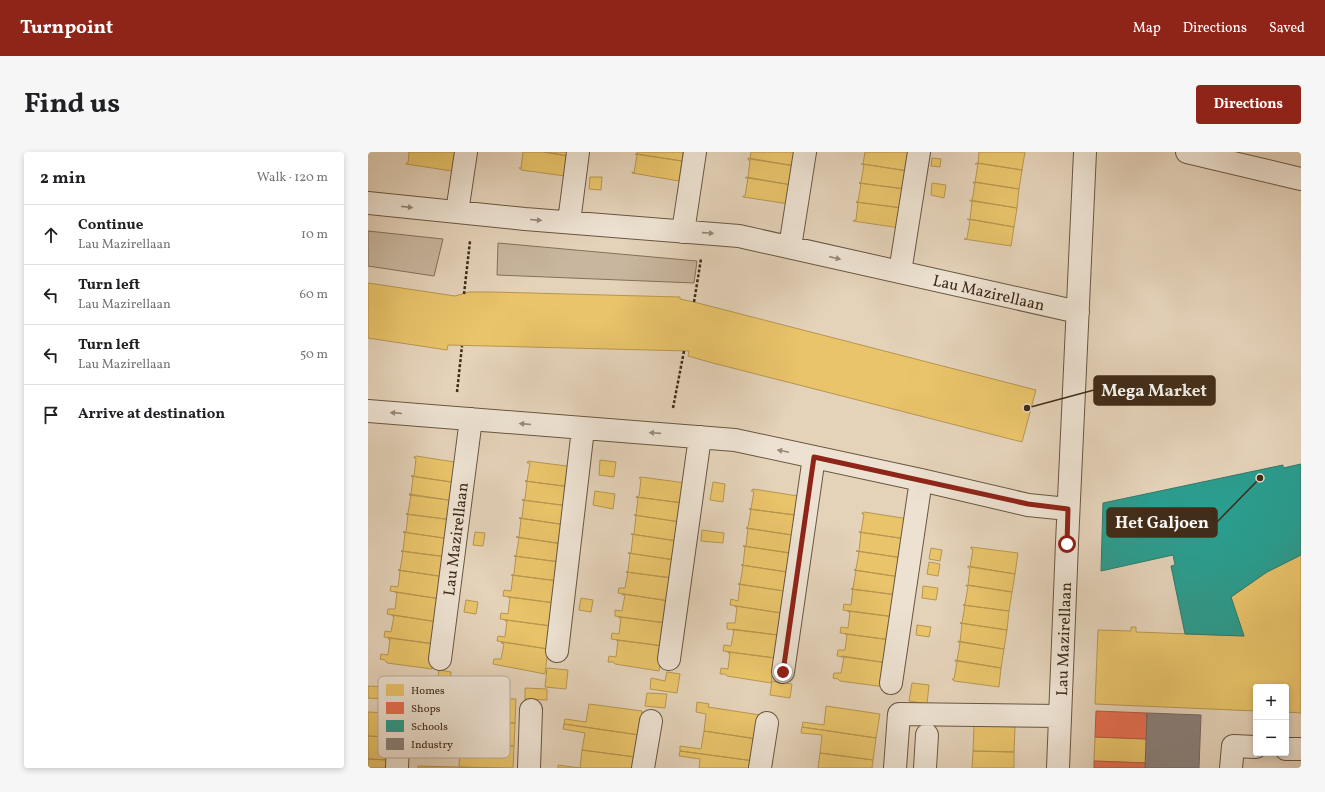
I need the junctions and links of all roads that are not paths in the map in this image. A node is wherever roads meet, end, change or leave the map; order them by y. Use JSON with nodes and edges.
{"nodes":[{"id":1,"x":466,"y":152,"type":"edge"},
{"id":2,"x":578,"y":152,"type":"edge"},
{"id":3,"x":695,"y":152,"type":"edge"},
{"id":4,"x":805,"y":152,"type":"edge"},
{"id":5,"x":919,"y":152,"type":"edge"},
{"id":6,"x":1085,"y":152,"type":"edge"},
{"id":7,"x":1187,"y":152,"type":"edge"},
{"id":8,"x":1301,"y":179,"type":"edge"},
{"id":9,"x":368,"y":203,"type":"edge"},
{"id":10,"x":457,"y":212,"type":"junction"},
{"id":11,"x":569,"y":222,"type":"junction"},
{"id":12,"x":683,"y":232,"type":"junction"},
{"id":13,"x":790,"y":247,"type":"junction"},
{"id":14,"x":900,"y":272,"type":"junction"},
{"id":15,"x":1078,"y":312,"type":"junction"},
{"id":16,"x":368,"y":414,"type":"edge"},
{"id":17,"x":471,"y":419,"type":"junction"},
{"id":18,"x":583,"y":429,"type":"junction"},
{"id":19,"x":700,"y":437,"type":"junction"},
{"id":20,"x":814,"y":457,"type":"junction"},
{"id":21,"x":921,"y":480,"type":"junction"},
{"id":22,"x":1068,"y":509,"type":"junction"},
{"id":23,"x":556,"y":651,"type":"dead end"},
{"id":24,"x":440,"y":659,"type":"dead end"},
{"id":25,"x":669,"y":659,"type":"dead end"},
{"id":26,"x":783,"y":672,"type":"dead end"},
{"id":27,"x":891,"y":683,"type":"dead end"},
{"id":28,"x":531,"y":710,"type":"dead end"},
{"id":29,"x":1060,"y":716,"type":"junction"},
{"id":30,"x":651,"y":721,"type":"dead end"},
{"id":31,"x":767,"y":723,"type":"dead end"},
{"id":32,"x":927,"y":735,"type":"dead end"},
{"id":33,"x":1253,"y":747,"type":"edge"},
{"id":34,"x":1289,"y":749,"type":"edge"},
{"id":35,"x":1301,"y":749,"type":"edge"},
{"id":36,"x":397,"y":758,"type":"edge"},
{"id":37,"x":397,"y":768,"type":"edge"},
{"id":38,"x":529,"y":768,"type":"edge"},
{"id":39,"x":643,"y":768,"type":"edge"},
{"id":40,"x":760,"y":768,"type":"edge"},
{"id":41,"x":895,"y":768,"type":"edge"},
{"id":42,"x":926,"y":768,"type":"edge"},
{"id":43,"x":1058,"y":768,"type":"edge"},
{"id":44,"x":1231,"y":768,"type":"edge"}],
"edges":[{"from":1,"to":10,"type":"street"},
{"from":2,"to":11,"type":"street"},
{"from":3,"to":12,"type":"street"},
{"from":4,"to":13,"type":"street"},
{"from":5,"to":14,"type":"street"},
{"from":6,"to":15,"type":"street","name":"Lau Mazirellaan"},
{"from":7,"to":8,"type":"street"},
{"from":9,"to":10,"type":"street","name":"Lau Mazirellaan","one_way":true},
{"from":10,"to":11,"type":"street","name":"Lau Mazirellaan","one_way":true},
{"from":11,"to":12,"type":"street","name":"Lau Mazirellaan"},
{"from":12,"to":13,"type":"street","name":"Lau Mazirellaan","one_way":true},
{"from":13,"to":14,"type":"street","name":"Lau Mazirellaan","one_way":true},
{"from":14,"to":15,"type":"street","name":"Lau Mazirellaan"},
{"from":15,"to":22,"type":"street","name":"Lau Mazirellaan"},
{"from":17,"to":16,"type":"street","one_way":true},
{"from":18,"to":17,"type":"street","one_way":true},
{"from":17,"to":24,"type":"street","name":"Lau Mazirellaan"},
{"from":19,"to":18,"type":"street","one_way":true},
{"from":18,"to":23,"type":"street"},
{"from":20,"to":19,"type":"street","one_way":true},
{"from":19,"to":25,"type":"street"},
{"from":20,"to":21,"type":"street"},
{"from":20,"to":26,"type":"street"},
{"from":21,"to":22,"type":"street"},
{"from":21,"to":27,"type":"street"},
{"from":22,"to":29,"type":"street","name":"Lau Mazirellaan"},
{"from":28,"to":38,"type":"street"},
{"from":29,"to":41,"type":"street"},
{"from":29,"to":43,"type":"street","name":"Lau Mazirellaan"},
{"from":30,"to":39,"type":"street"},
{"from":31,"to":40,"type":"street"},
{"from":32,"to":42,"type":"street"},
{"from":33,"to":44,"type":"street"},
{"from":34,"to":35,"type":"street"},
{"from":36,"to":37,"type":"street"}]}
